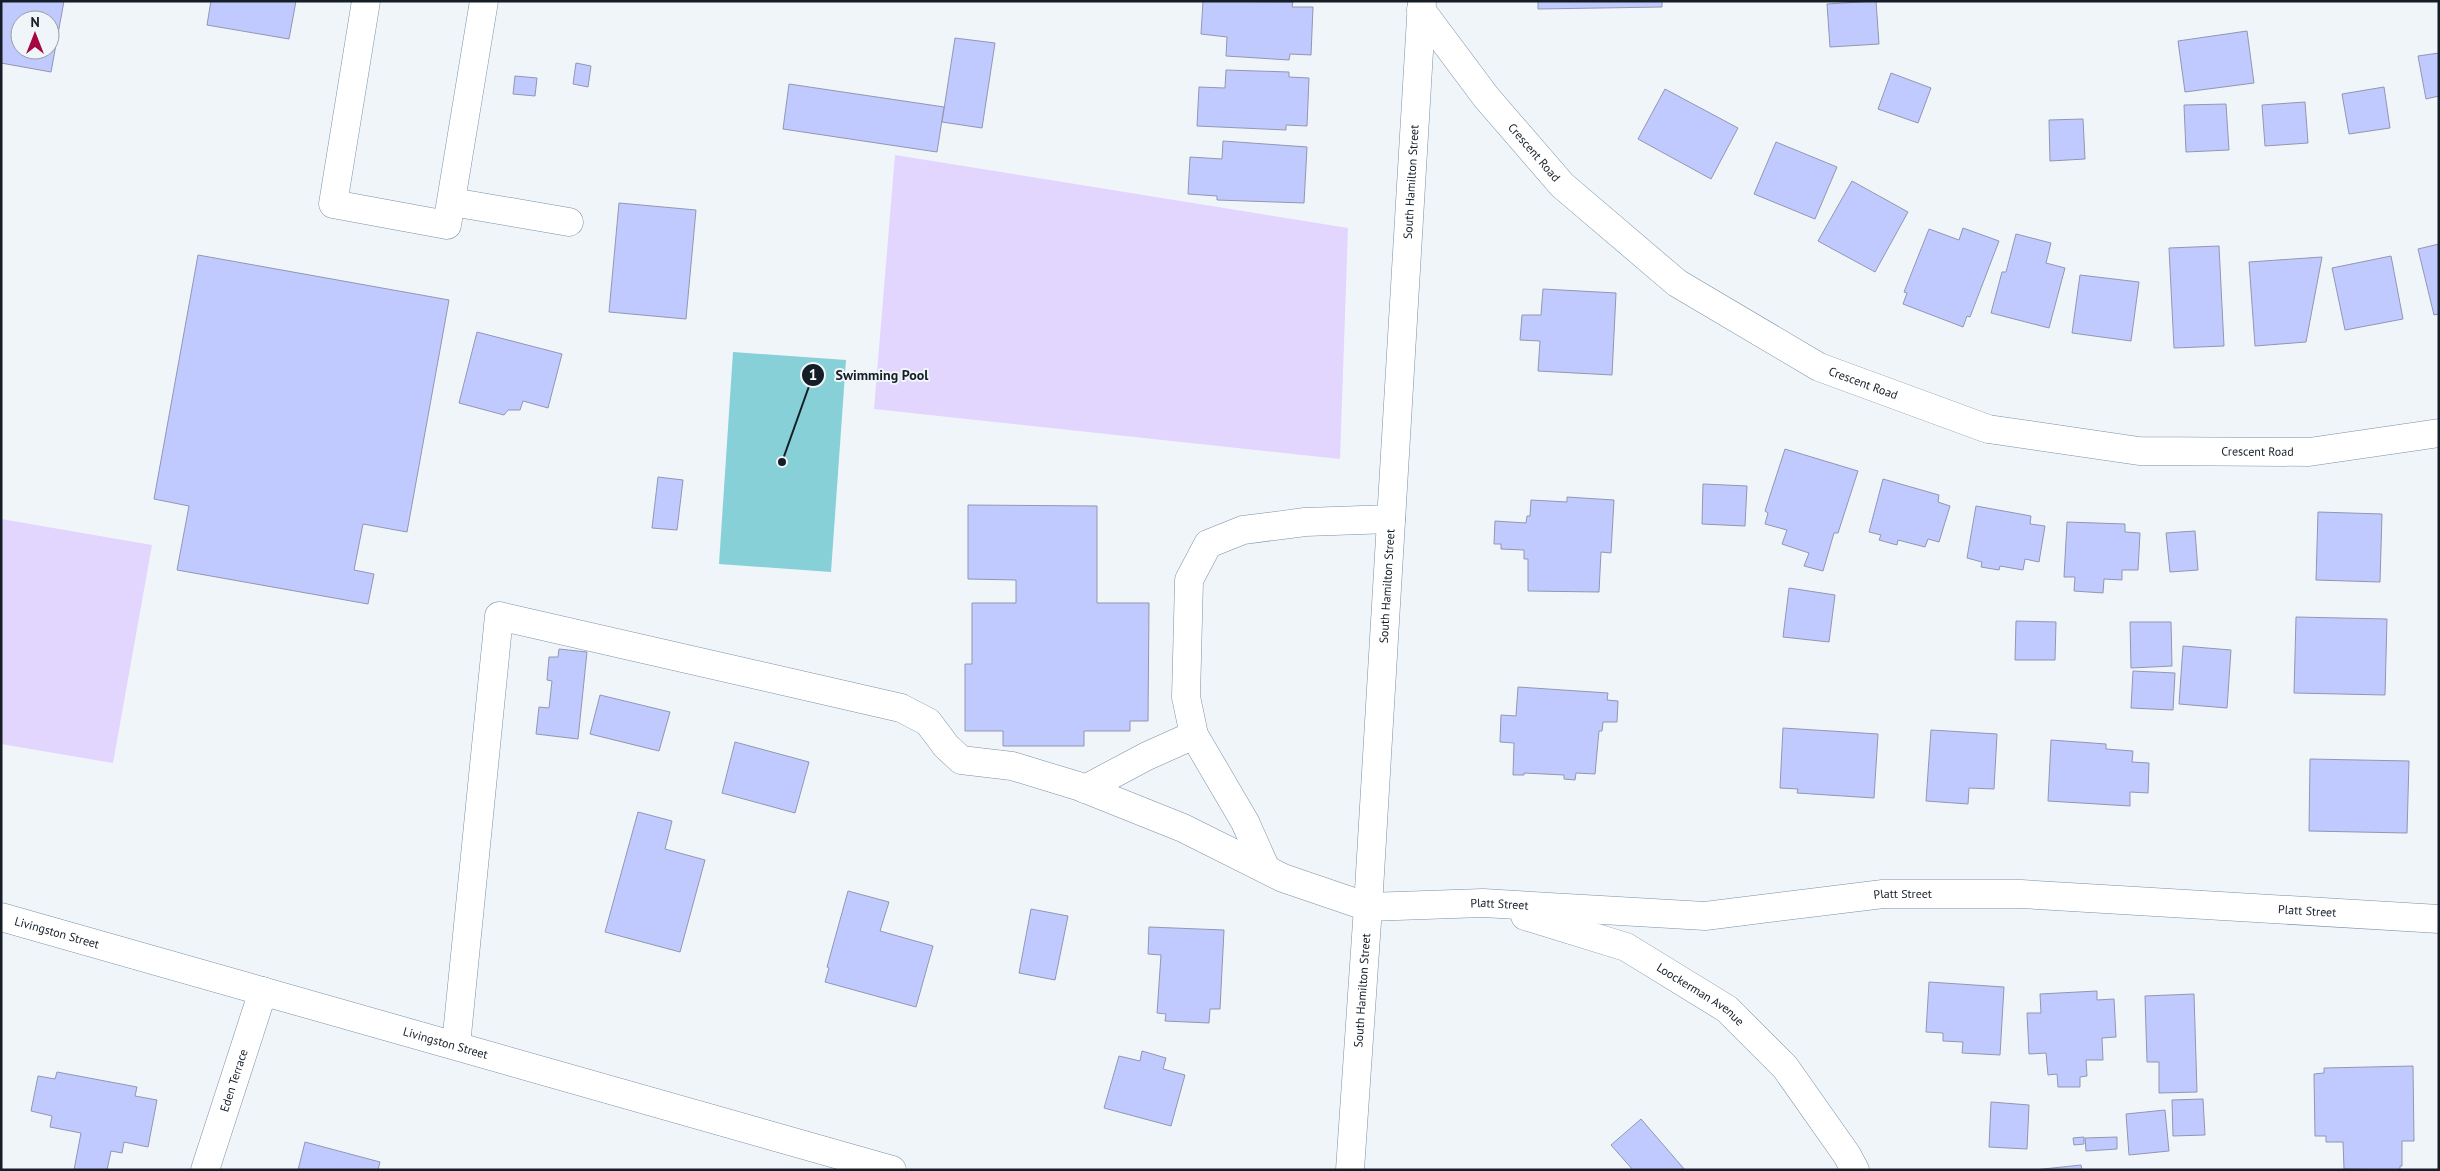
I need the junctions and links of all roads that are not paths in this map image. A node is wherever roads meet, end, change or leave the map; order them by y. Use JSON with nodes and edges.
{"nodes":[{"id":1,"x":366,"y":1,"type":"edge"},
{"id":2,"x":484,"y":1,"type":"edge"},
{"id":3,"x":1421,"y":5,"type":"edge"},
{"id":4,"x":452,"y":202,"type":"junction"},
{"id":5,"x":570,"y":222,"type":"dead end"},
{"id":6,"x":2439,"y":433,"type":"edge"},
{"id":7,"x":1391,"y":519,"type":"junction"},
{"id":8,"x":1194,"y":735,"type":"junction"},
{"id":9,"x":1084,"y":789,"type":"junction"},
{"id":10,"x":1266,"y":869,"type":"junction"},
{"id":11,"x":1483,"y":903,"type":"junction"},
{"id":12,"x":1368,"y":907,"type":"junction"},
{"id":13,"x":1,"y":916,"type":"edge"},
{"id":14,"x":2439,"y":919,"type":"edge"},
{"id":15,"x":263,"y":991,"type":"junction"},
{"id":16,"x":456,"y":1045,"type":"junction"},
{"id":17,"x":824,"y":1160,"type":"edge"},
{"id":18,"x":205,"y":1170,"type":"edge"},
{"id":19,"x":892,"y":1170,"type":"edge"},
{"id":20,"x":1350,"y":1170,"type":"edge"},
{"id":21,"x":1855,"y":1170,"type":"edge"}],
"edges":[{"from":1,"to":4,"type":"street"},
{"from":2,"to":4,"type":"street"},
{"from":3,"to":6,"type":"street","name":"Crescent Road"},
{"from":3,"to":7,"type":"street","name":"South Hamilton Street"},
{"from":4,"to":5,"type":"street"},
{"from":7,"to":8,"type":"street"},
{"from":7,"to":12,"type":"street","name":"South Hamilton Street"},
{"from":8,"to":9,"type":"street"},
{"from":8,"to":10,"type":"street"},
{"from":9,"to":10,"type":"street"},
{"from":9,"to":16,"type":"street"},
{"from":10,"to":12,"type":"street"},
{"from":11,"to":12,"type":"street","name":"Platt Street"},
{"from":11,"to":14,"type":"street","name":"Platt Street"},
{"from":11,"to":21,"type":"street","name":"Loockerman Avenue"},
{"from":12,"to":20,"type":"street","name":"South Hamilton Street"},
{"from":13,"to":15,"type":"street","name":"Livingston Street"},
{"from":15,"to":16,"type":"street","name":"Livingston Street"},
{"from":15,"to":18,"type":"street","name":"Eden Terrace"},
{"from":16,"to":17,"type":"street","name":"Livingston Street"},
{"from":17,"to":19,"type":"street","name":"Livingston Street"}]}
